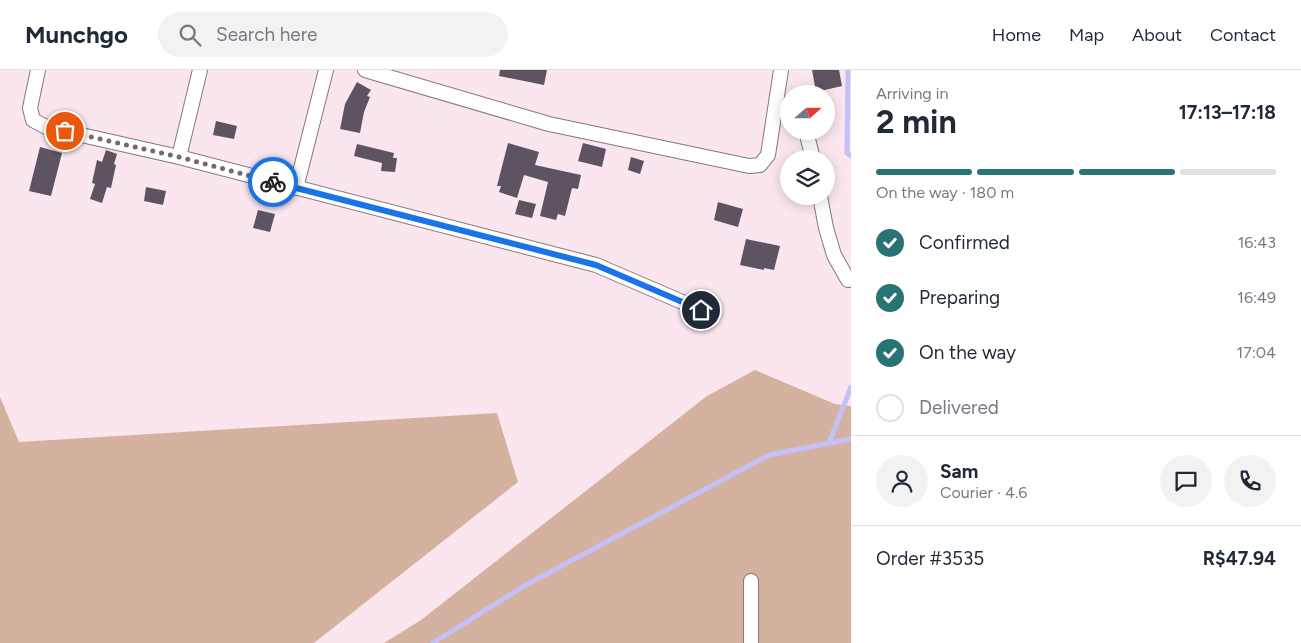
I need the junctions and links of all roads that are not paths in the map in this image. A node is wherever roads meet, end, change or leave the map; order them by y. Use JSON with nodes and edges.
{"nodes":[{"id":1,"x":38,"y":70,"type":"edge"},
{"id":2,"x":200,"y":70,"type":"edge"},
{"id":3,"x":326,"y":70,"type":"edge"},
{"id":4,"x":366,"y":70,"type":"edge"},
{"id":5,"x":781,"y":72,"type":"edge"},
{"id":6,"x":786,"y":85,"type":"edge"},
{"id":7,"x":179,"y":157,"type":"junction"},
{"id":8,"x":296,"y":188,"type":"junction"},
{"id":9,"x":822,"y":205,"type":"edge"},
{"id":10,"x":848,"y":280,"type":"dead end"},
{"id":11,"x":701,"y":310,"type":"dead end"},
{"id":12,"x":751,"y":581,"type":"dead end"},
{"id":13,"x":751,"y":643,"type":"edge"}],
"edges":[{"from":1,"to":7,"type":"street"},
{"from":2,"to":7,"type":"street"},
{"from":3,"to":8,"type":"street"},
{"from":4,"to":5,"type":"street"},
{"from":5,"to":6,"type":"street"},
{"from":7,"to":8,"type":"street"},
{"from":8,"to":11,"type":"street"},
{"from":9,"to":10,"type":"street"},
{"from":12,"to":13,"type":"street"}]}
